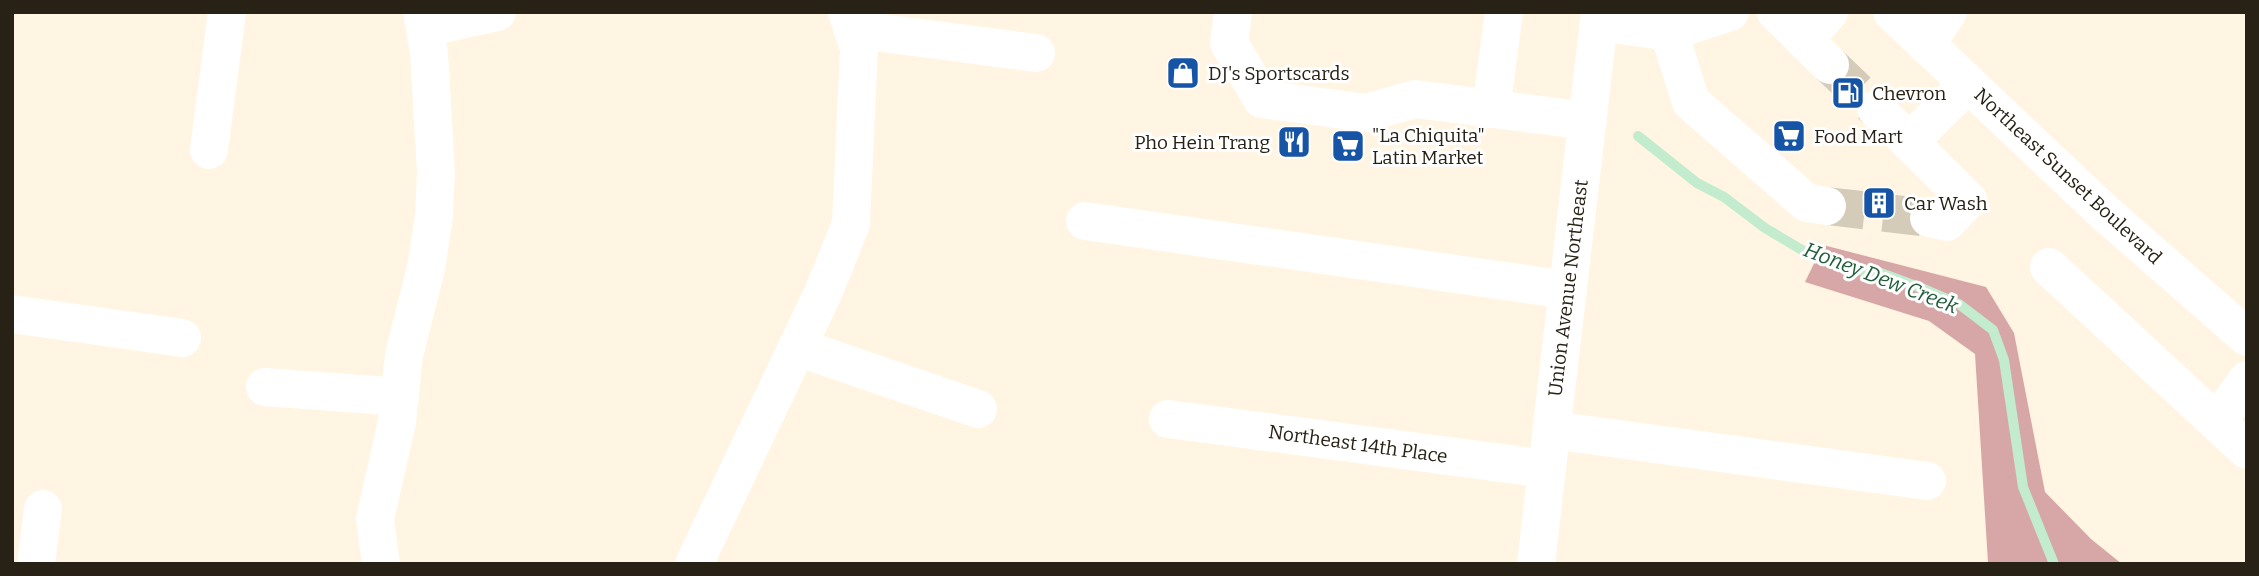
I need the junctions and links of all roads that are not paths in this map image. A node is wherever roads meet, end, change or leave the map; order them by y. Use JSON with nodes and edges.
{"nodes":[{"id":1,"x":227,"y":12,"type":"edge"},
{"id":2,"x":496,"y":12,"type":"edge"},
{"id":3,"x":1233,"y":12,"type":"edge"},
{"id":4,"x":1504,"y":12,"type":"edge"},
{"id":5,"x":1730,"y":12,"type":"edge"},
{"id":6,"x":1776,"y":12,"type":"edge"},
{"id":7,"x":1892,"y":12,"type":"edge"},
{"id":8,"x":1948,"y":12,"type":"edge"},
{"id":9,"x":1601,"y":15,"type":"edge"},
{"id":10,"x":424,"y":20,"type":"edge"},
{"id":11,"x":849,"y":21,"type":"edge"},
{"id":12,"x":1673,"y":22,"type":"edge"},
{"id":13,"x":1821,"y":39,"type":"tunnel mouth"},
{"id":14,"x":1926,"y":45,"type":"junction"},
{"id":15,"x":1036,"y":53,"type":"dead end"},
{"id":16,"x":1968,"y":84,"type":"junction"},
{"id":17,"x":1491,"y":109,"type":"junction"},
{"id":18,"x":1876,"y":109,"type":"tunnel mouth"},
{"id":19,"x":1588,"y":121,"type":"junction"},
{"id":20,"x":1909,"y":142,"type":"junction"},
{"id":21,"x":209,"y":150,"type":"dead end"},
{"id":22,"x":1827,"y":206,"type":"tunnel mouth"},
{"id":23,"x":1929,"y":218,"type":"tunnel mouth"},
{"id":24,"x":1086,"y":221,"type":"dead end"},
{"id":25,"x":2049,"y":267,"type":"dead end"},
{"id":26,"x":1568,"y":290,"type":"junction"},
{"id":27,"x":12,"y":314,"type":"edge"},
{"id":28,"x":2247,"y":337,"type":"edge"},
{"id":29,"x":182,"y":338,"type":"dead end"},
{"id":30,"x":797,"y":347,"type":"junction"},
{"id":31,"x":2247,"y":380,"type":"edge"},
{"id":32,"x":265,"y":387,"type":"dead end"},
{"id":33,"x":400,"y":397,"type":"junction"},
{"id":34,"x":978,"y":408,"type":"dead end"},
{"id":35,"x":1168,"y":419,"type":"dead end"},
{"id":36,"x":2217,"y":422,"type":"junction"},
{"id":37,"x":1552,"y":430,"type":"junction"},
{"id":38,"x":2247,"y":450,"type":"edge"},
{"id":39,"x":1547,"y":469,"type":"junction"},
{"id":40,"x":1927,"y":481,"type":"dead end"},
{"id":41,"x":43,"y":509,"type":"dead end"},
{"id":42,"x":36,"y":564,"type":"edge"},
{"id":43,"x":380,"y":564,"type":"edge"},
{"id":44,"x":694,"y":564,"type":"edge"},
{"id":45,"x":1536,"y":564,"type":"edge"}],
"edges":[{"from":1,"to":21,"type":"street"},
{"from":2,"to":10,"type":"street"},
{"from":3,"to":17,"type":"street"},
{"from":4,"to":17,"type":"street"},
{"from":5,"to":12,"type":"street"},
{"from":6,"to":13,"type":"street"},
{"from":7,"to":14,"type":"street","name":"Northeast Sunset Boulevard"},
{"from":8,"to":14,"type":"street"},
{"from":9,"to":12,"type":"street"},
{"from":9,"to":19,"type":"street","name":"Union Avenue Northeast"},
{"from":10,"to":33,"type":"street"},
{"from":11,"to":15,"type":"street"},
{"from":11,"to":30,"type":"street"},
{"from":12,"to":22,"type":"street"},
{"from":14,"to":16,"type":"street","name":"Northeast Sunset Boulevard"},
{"from":16,"to":20,"type":"street"},
{"from":16,"to":28,"type":"street","name":"Northeast Sunset Boulevard"},
{"from":17,"to":19,"type":"street"},
{"from":18,"to":20,"type":"street"},
{"from":19,"to":26,"type":"street","name":"Union Avenue Northeast"},
{"from":20,"to":23,"type":"street"},
{"from":24,"to":26,"type":"street"},
{"from":25,"to":36,"type":"street"},
{"from":26,"to":37,"type":"street","name":"Union Avenue Northeast"},
{"from":27,"to":29,"type":"street"},
{"from":30,"to":34,"type":"street"},
{"from":30,"to":44,"type":"street"},
{"from":31,"to":36,"type":"street"},
{"from":32,"to":33,"type":"street"},
{"from":33,"to":43,"type":"street"},
{"from":35,"to":39,"type":"street","name":"Northeast 14th Place"},
{"from":36,"to":38,"type":"street"},
{"from":37,"to":39,"type":"street","name":"Union Avenue Northeast"},
{"from":37,"to":40,"type":"street"},
{"from":39,"to":45,"type":"street","name":"Union Avenue Northeast"},
{"from":41,"to":42,"type":"street"}]}
